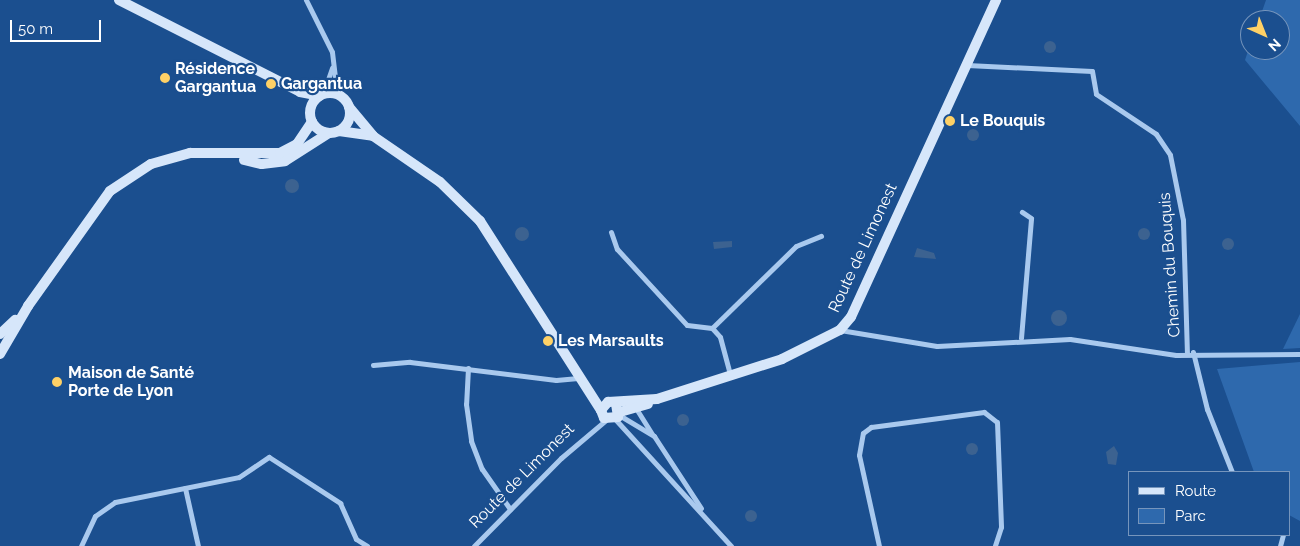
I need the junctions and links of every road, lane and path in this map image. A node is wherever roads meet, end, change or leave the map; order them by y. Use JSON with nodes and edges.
{"nodes":[{"id":1,"x":119,"y":0,"type":"edge"},
{"id":2,"x":306,"y":0,"type":"edge"},
{"id":3,"x":996,"y":0,"type":"edge"},
{"id":4,"x":964,"y":65,"type":"junction"},
{"id":5,"x":332,"y":67,"type":"junction"},
{"id":6,"x":300,"y":92,"type":"junction"},
{"id":7,"x":337,"y":94,"type":"junction"},
{"id":8,"x":322,"y":95,"type":"junction"},
{"id":9,"x":350,"y":107,"type":"junction"},
{"id":10,"x":311,"y":117,"type":"junction"},
{"id":11,"x":334,"y":132,"type":"junction"},
{"id":12,"x":373,"y":136,"type":"junction"},
{"id":13,"x":230,"y":155,"type":"junction"},
{"id":14,"x":1022,"y":212,"type":"dead end"},
{"id":15,"x":611,"y":232,"type":"dead end"},
{"id":16,"x":821,"y":236,"type":"dead end"},
{"id":17,"x":28,"y":306,"type":"junction"},
{"id":18,"x":712,"y":328,"type":"junction"},
{"id":19,"x":840,"y":330,"type":"junction"},
{"id":20,"x":0,"y":334,"type":"edge"},
{"id":21,"x":1021,"y":338,"type":"junction"},
{"id":22,"x":1190,"y":352,"type":"junction"},
{"id":23,"x":0,"y":354,"type":"edge"},
{"id":24,"x":1300,"y":354,"type":"edge"},
{"id":25,"x":374,"y":365,"type":"dead end"},
{"id":26,"x":468,"y":368,"type":"junction"},
{"id":27,"x":730,"y":375,"type":"junction"},
{"id":28,"x":586,"y":382,"type":"junction"},
{"id":29,"x":657,"y":399,"type":"junction"},
{"id":30,"x":637,"y":410,"type":"junction"},
{"id":31,"x":611,"y":412,"type":"junction"},
{"id":32,"x":654,"y":436,"type":"junction"},
{"id":33,"x":1232,"y":471,"type":"edge"},
{"id":34,"x":186,"y":488,"type":"junction"},
{"id":35,"x":510,"y":509,"type":"junction"},
{"id":36,"x":704,"y":513,"type":"junction"},
{"id":37,"x":81,"y":546,"type":"edge"},
{"id":38,"x":198,"y":546,"type":"edge"},
{"id":39,"x":367,"y":546,"type":"edge"},
{"id":40,"x":474,"y":546,"type":"edge"},
{"id":41,"x":731,"y":546,"type":"edge"},
{"id":42,"x":879,"y":546,"type":"edge"},
{"id":43,"x":996,"y":546,"type":"edge"}],
"edges":[{"from":1,"to":6,"type":"street"},
{"from":2,"to":5,"type":"street"},
{"from":3,"to":4,"type":"street","name":"Route de Limonest"},
{"from":4,"to":19,"type":"street","name":"Route de Limonest"},
{"from":4,"to":22,"type":"street","name":"Chemin du Bouquis"},
{"from":5,"to":7,"type":"street"},
{"from":5,"to":8,"type":"street"},
{"from":6,"to":8,"type":"street"},
{"from":6,"to":10,"type":"street"},
{"from":7,"to":8,"type":"street"},
{"from":7,"to":9,"type":"street"},
{"from":8,"to":10,"type":"street"},
{"from":9,"to":11,"type":"street"},
{"from":9,"to":12,"type":"street"},
{"from":10,"to":11,"type":"street"},
{"from":10,"to":13,"type":"street"},
{"from":11,"to":12,"type":"street"},
{"from":11,"to":13,"type":"street"},
{"from":12,"to":28,"type":"street"},
{"from":13,"to":17,"type":"street"},
{"from":14,"to":21,"type":"street"},
{"from":15,"to":18,"type":"street"},
{"from":16,"to":18,"type":"street"},
{"from":17,"to":20,"type":"street"},
{"from":17,"to":23,"type":"street"},
{"from":18,"to":27,"type":"street"},
{"from":19,"to":21,"type":"street"},
{"from":19,"to":27,"type":"street","name":"Route de Limonest"},
{"from":21,"to":22,"type":"street"},
{"from":22,"to":24,"type":"street"},
{"from":22,"to":33,"type":"street","name":"Chemin du Bouquis"},
{"from":25,"to":26,"type":"street"},
{"from":26,"to":28,"type":"street"},
{"from":26,"to":35,"type":"street"},
{"from":27,"to":29,"type":"street","name":"Route de Limonest"},
{"from":28,"to":31,"type":"street"},
{"from":29,"to":30,"type":"street","name":"Route de Limonest"},
{"from":29,"to":31,"type":"street","name":"Route de Limonest"},
{"from":30,"to":31,"type":"street","name":"Route de Limonest"},
{"from":30,"to":32,"type":"street"},
{"from":31,"to":32,"type":"street"},
{"from":31,"to":35,"type":"street","name":"Route de Limonest"},
{"from":31,"to":36,"type":"street"},
{"from":32,"to":36,"type":"street"},
{"from":34,"to":37,"type":"street"},
{"from":34,"to":38,"type":"street"},
{"from":34,"to":39,"type":"street"},
{"from":35,"to":40,"type":"street","name":"Route de Limonest"},
{"from":36,"to":41,"type":"street"},
{"from":42,"to":43,"type":"street"}]}
